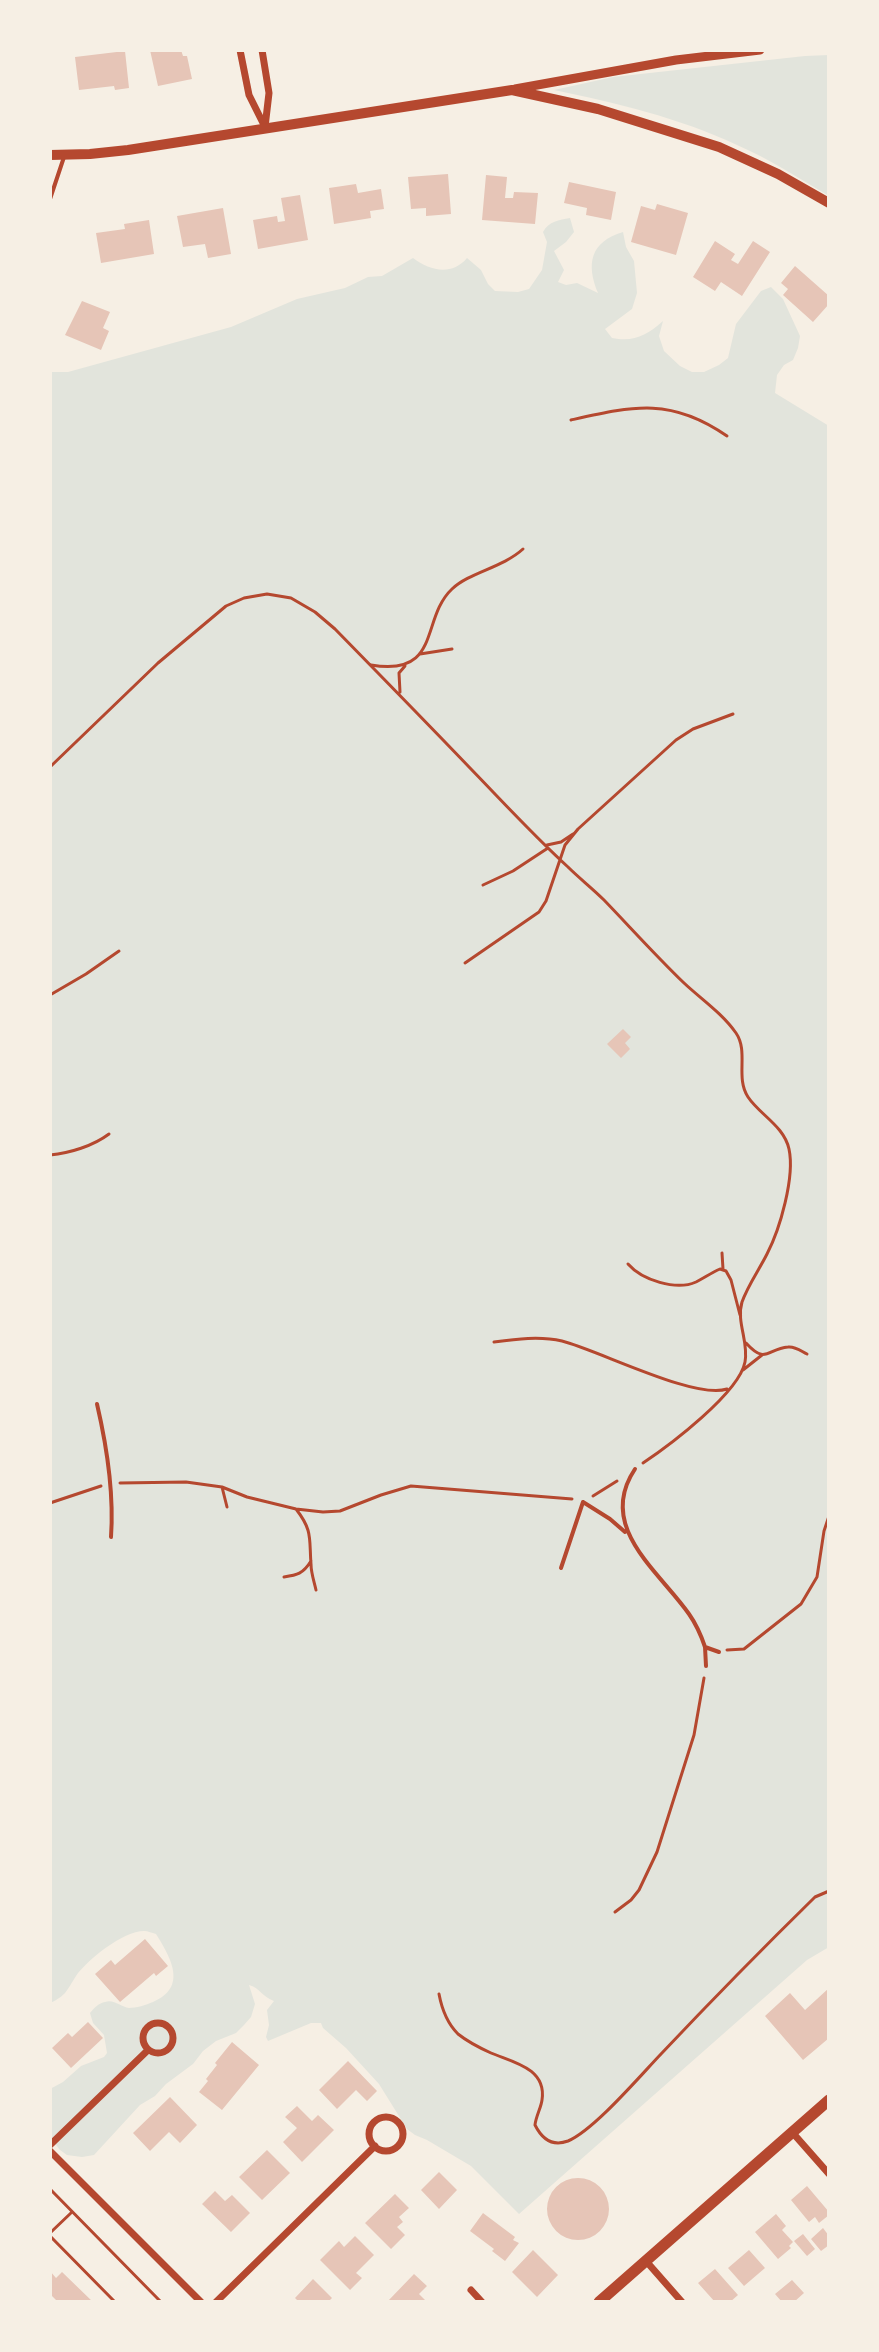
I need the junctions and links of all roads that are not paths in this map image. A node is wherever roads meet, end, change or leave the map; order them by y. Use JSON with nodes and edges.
{"nodes":[{"id":1,"x":240,"y":50,"type":"edge"},
{"id":2,"x":262,"y":50,"type":"edge"},
{"id":3,"x":760,"y":50,"type":"edge"},
{"id":4,"x":512,"y":90,"type":"junction"},
{"id":5,"x":265,"y":127,"type":"junction"},
{"id":6,"x":50,"y":155,"type":"edge"},
{"id":7,"x":64,"y":155,"type":"junction"},
{"id":8,"x":50,"y":199,"type":"edge"},
{"id":9,"x":829,"y":203,"type":"edge"},
{"id":10,"x":97,"y":1404,"type":"dead end"},
{"id":11,"x":635,"y":1469,"type":"road end"},
{"id":12,"x":627,"y":1533,"type":"junction"},
{"id":13,"x":111,"y":1537,"type":"dead end"},
{"id":14,"x":561,"y":1568,"type":"dead end"},
{"id":15,"x":705,"y":1647,"type":"junction"},
{"id":16,"x":719,"y":1652,"type":"road end"},
{"id":17,"x":706,"y":1666,"type":"road end"},
{"id":18,"x":148,"y":2050,"type":"junction"},
{"id":19,"x":829,"y":2100,"type":"edge"},
{"id":20,"x":792,"y":2132,"type":"junction"},
{"id":21,"x":375,"y":2146,"type":"junction"},
{"id":22,"x":50,"y":2148,"type":"edge"},
{"id":23,"x":829,"y":2174,"type":"edge"},
{"id":24,"x":646,"y":2261,"type":"junction"},
{"id":25,"x":471,"y":2290,"type":"dead end"},
{"id":26,"x":201,"y":2302,"type":"edge"},
{"id":27,"x":216,"y":2302,"type":"edge"},
{"id":28,"x":482,"y":2302,"type":"edge"},
{"id":29,"x":599,"y":2302,"type":"edge"},
{"id":30,"x":682,"y":2302,"type":"edge"}],
"edges":[{"from":1,"to":5,"type":"street"},
{"from":2,"to":5,"type":"street"},
{"from":3,"to":4,"type":"street"},
{"from":4,"to":5,"type":"main road"},
{"from":4,"to":9,"type":"main road"},
{"from":5,"to":7,"type":"main road"},
{"from":6,"to":7,"type":"main road"},
{"from":7,"to":8,"type":"lane"},
{"from":10,"to":13,"type":"lane"},
{"from":11,"to":12,"type":"lane"},
{"from":12,"to":14,"type":"lane"},
{"from":12,"to":15,"type":"lane"},
{"from":15,"to":16,"type":"lane"},
{"from":15,"to":17,"type":"lane"},
{"from":18,"to":18,"type":"street"},
{"from":18,"to":22,"type":"street"},
{"from":19,"to":20,"type":"main road"},
{"from":20,"to":23,"type":"street"},
{"from":20,"to":24,"type":"main road"},
{"from":21,"to":21,"type":"street"},
{"from":21,"to":27,"type":"street"},
{"from":22,"to":26,"type":"street"},
{"from":24,"to":29,"type":"main road"},
{"from":24,"to":30,"type":"street"},
{"from":25,"to":28,"type":"street"}]}
